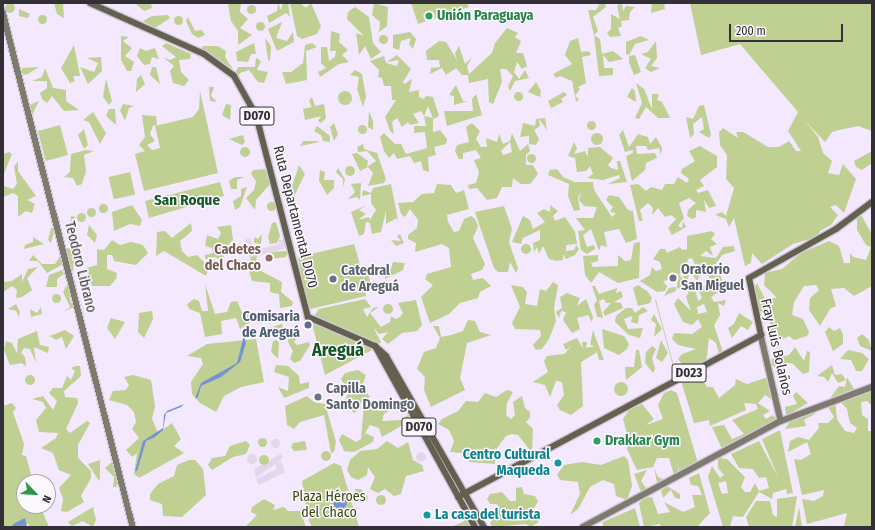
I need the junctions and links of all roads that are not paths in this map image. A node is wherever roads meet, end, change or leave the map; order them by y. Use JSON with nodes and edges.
{"nodes":[{"id":1,"x":90,"y":3,"type":"edge"},
{"id":2,"x":3,"y":12,"type":"edge"},
{"id":3,"x":872,"y":202,"type":"edge"},
{"id":4,"x":761,"y":335,"type":"junction"},
{"id":5,"x":374,"y":346,"type":"junction"},
{"id":6,"x":872,"y":387,"type":"edge"},
{"id":7,"x":781,"y":421,"type":"junction"},
{"id":8,"x":464,"y":493,"type":"junction"},
{"id":9,"x":458,"y":497,"type":"junction"},
{"id":10,"x":133,"y":527,"type":"edge"},
{"id":11,"x":475,"y":527,"type":"edge"},
{"id":12,"x":484,"y":527,"type":"edge"},
{"id":13,"x":583,"y":527,"type":"edge"}],
"edges":[{"from":1,"to":5,"type":"main road","name":"Ruta Departamental D070","number":"D070"},
{"from":2,"to":10,"type":"main road","name":"Teodoro Librano"},
{"from":3,"to":4,"type":"main road","name":"Fray Luis Bolaños"},
{"from":4,"to":7,"type":"main road","name":"Fray Luis Bolaños"},
{"from":4,"to":8,"type":"main road","number":"D023"},
{"from":5,"to":8,"type":"main road","number":"D070"},
{"from":5,"to":9,"type":"main road","number":"D070"},
{"from":6,"to":7,"type":"main road"},
{"from":7,"to":13,"type":"main road"},
{"from":8,"to":9,"type":"main road","number":"D023"},
{"from":8,"to":12,"type":"main road"},
{"from":9,"to":11,"type":"main road"}]}
